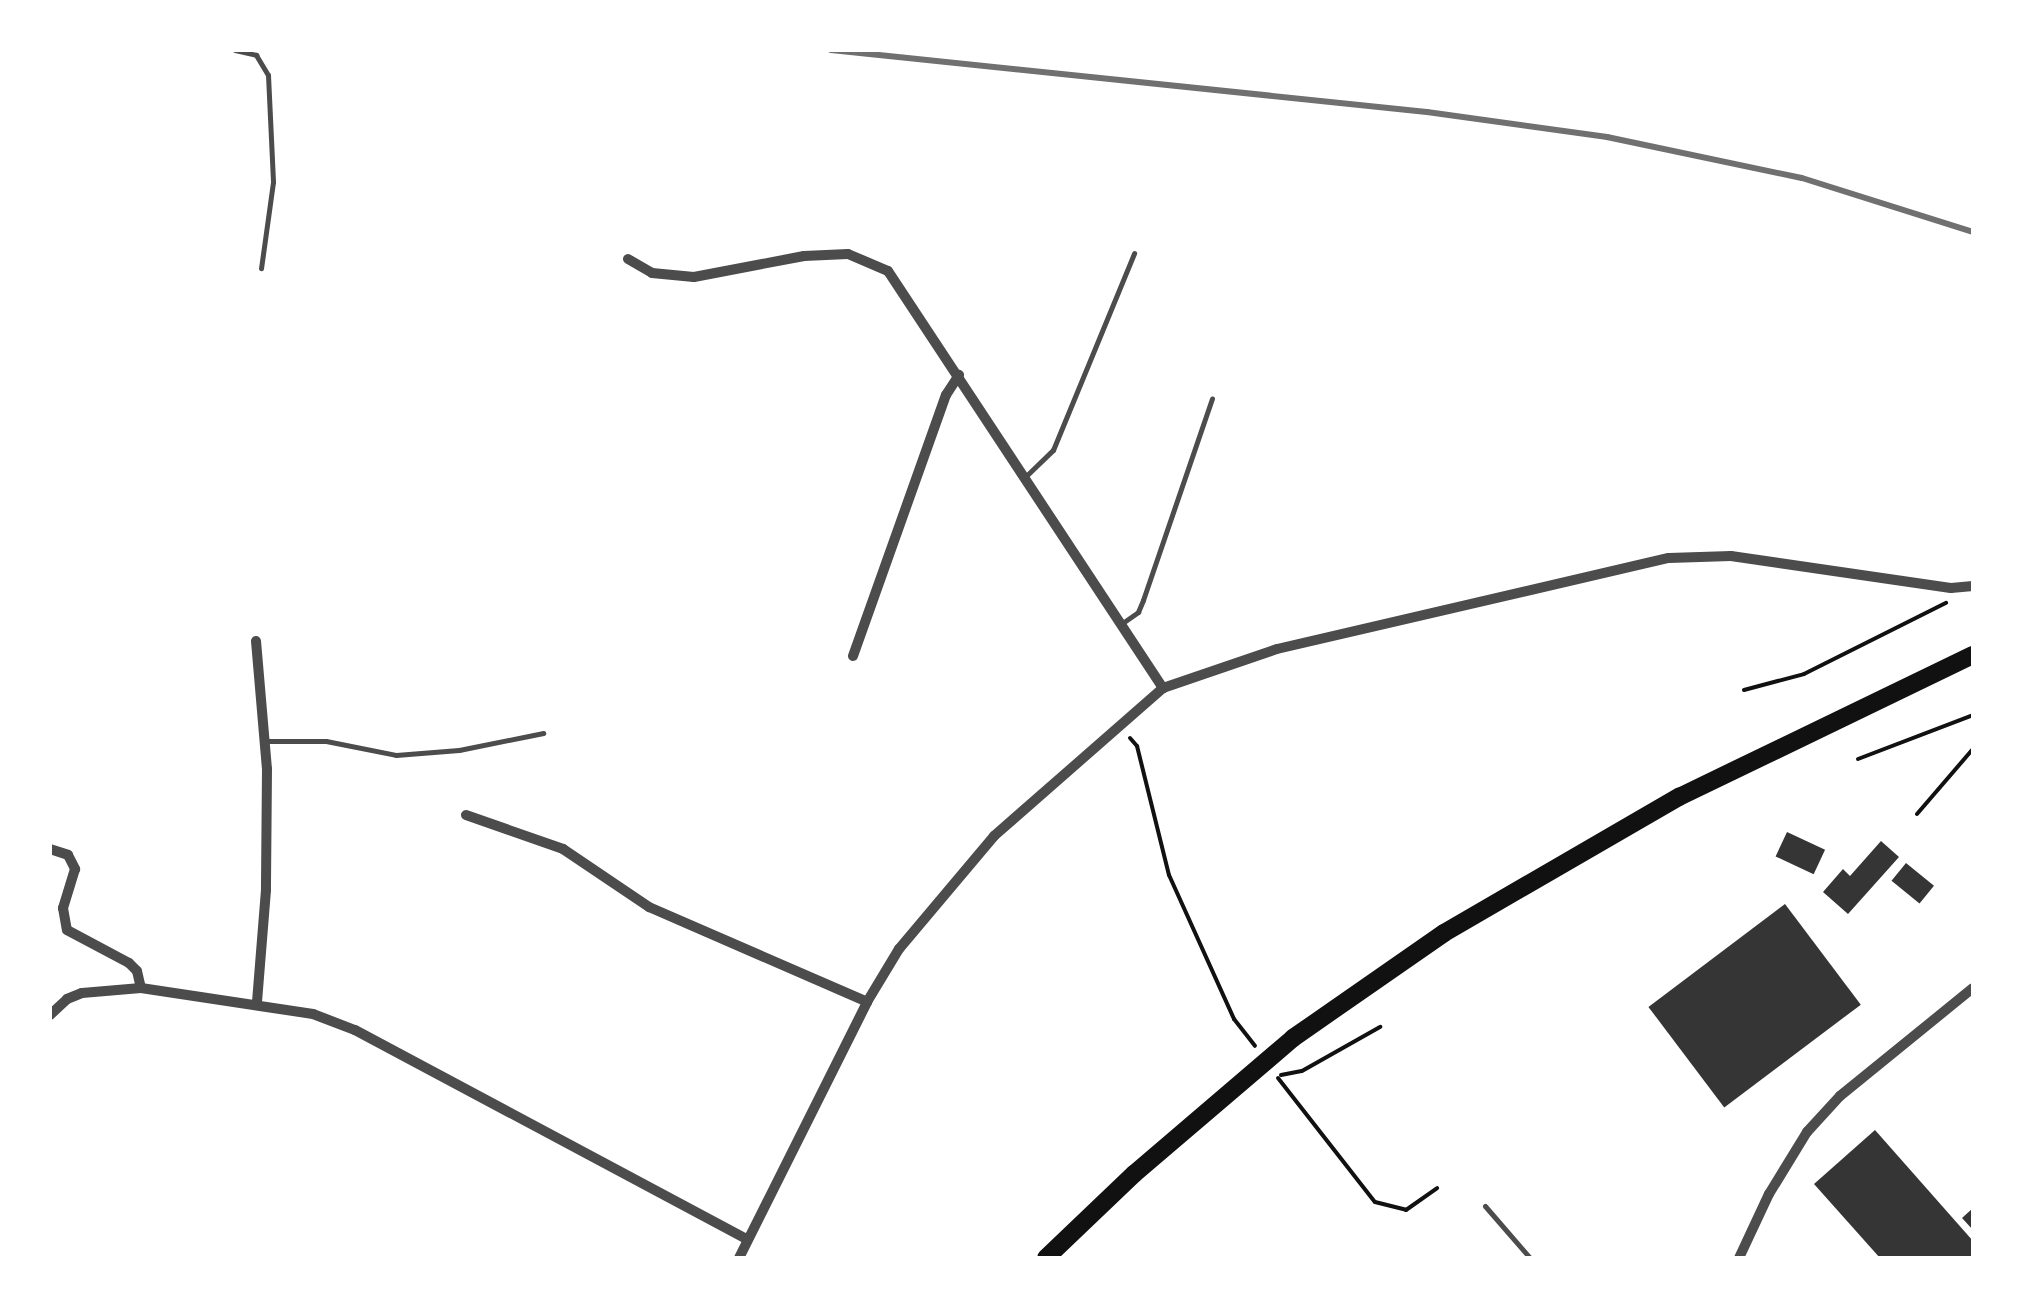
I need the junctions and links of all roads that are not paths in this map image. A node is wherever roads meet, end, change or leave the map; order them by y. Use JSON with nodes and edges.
{"nodes":[{"id":1,"x":235,"y":50,"type":"edge"},
{"id":2,"x":1134,"y":253,"type":"dead end"},
{"id":3,"x":628,"y":259,"type":"dead end"},
{"id":4,"x":262,"y":268,"type":"dead end"},
{"id":5,"x":959,"y":375,"type":"junction"},
{"id":6,"x":1212,"y":398,"type":"dead end"},
{"id":7,"x":1025,"y":476,"type":"junction"},
{"id":8,"x":1973,"y":586,"type":"edge"},
{"id":9,"x":1121,"y":624,"type":"junction"},
{"id":10,"x":256,"y":641,"type":"dead end"},
{"id":11,"x":1973,"y":655,"type":"edge"},
{"id":12,"x":854,"y":656,"type":"dead end"},
{"id":13,"x":1163,"y":688,"type":"junction"},
{"id":14,"x":544,"y":733,"type":"dead end"},
{"id":15,"x":266,"y":741,"type":"junction"},
{"id":16,"x":466,"y":814,"type":"dead end"},
{"id":17,"x":50,"y":849,"type":"edge"},
{"id":18,"x":141,"y":988,"type":"junction"},
{"id":19,"x":1973,"y":988,"type":"edge"},
{"id":20,"x":867,"y":1002,"type":"junction"},
{"id":21,"x":257,"y":1003,"type":"junction"},
{"id":22,"x":50,"y":1015,"type":"edge"},
{"id":23,"x":1485,"y":1206,"type":"dead end"},
{"id":24,"x":746,"y":1239,"type":"junction"},
{"id":25,"x":739,"y":1258,"type":"edge"},
{"id":26,"x":1046,"y":1258,"type":"edge"},
{"id":27,"x":1530,"y":1258,"type":"edge"},
{"id":28,"x":1739,"y":1258,"type":"edge"}],
"edges":[{"from":1,"to":4,"type":"lane"},
{"from":2,"to":7,"type":"lane"},
{"from":3,"to":5,"type":"street"},
{"from":5,"to":7,"type":"street"},
{"from":5,"to":12,"type":"street"},
{"from":6,"to":9,"type":"lane"},
{"from":7,"to":9,"type":"street"},
{"from":8,"to":13,"type":"street"},
{"from":9,"to":13,"type":"street"},
{"from":10,"to":15,"type":"street"},
{"from":11,"to":26,"type":"main road"},
{"from":13,"to":20,"type":"street"},
{"from":14,"to":15,"type":"lane"},
{"from":15,"to":21,"type":"street"},
{"from":16,"to":20,"type":"street"},
{"from":17,"to":18,"type":"street"},
{"from":18,"to":21,"type":"street"},
{"from":18,"to":22,"type":"street"},
{"from":19,"to":28,"type":"street"},
{"from":20,"to":24,"type":"street"},
{"from":21,"to":24,"type":"street"},
{"from":23,"to":27,"type":"lane"},
{"from":24,"to":25,"type":"street"}]}
